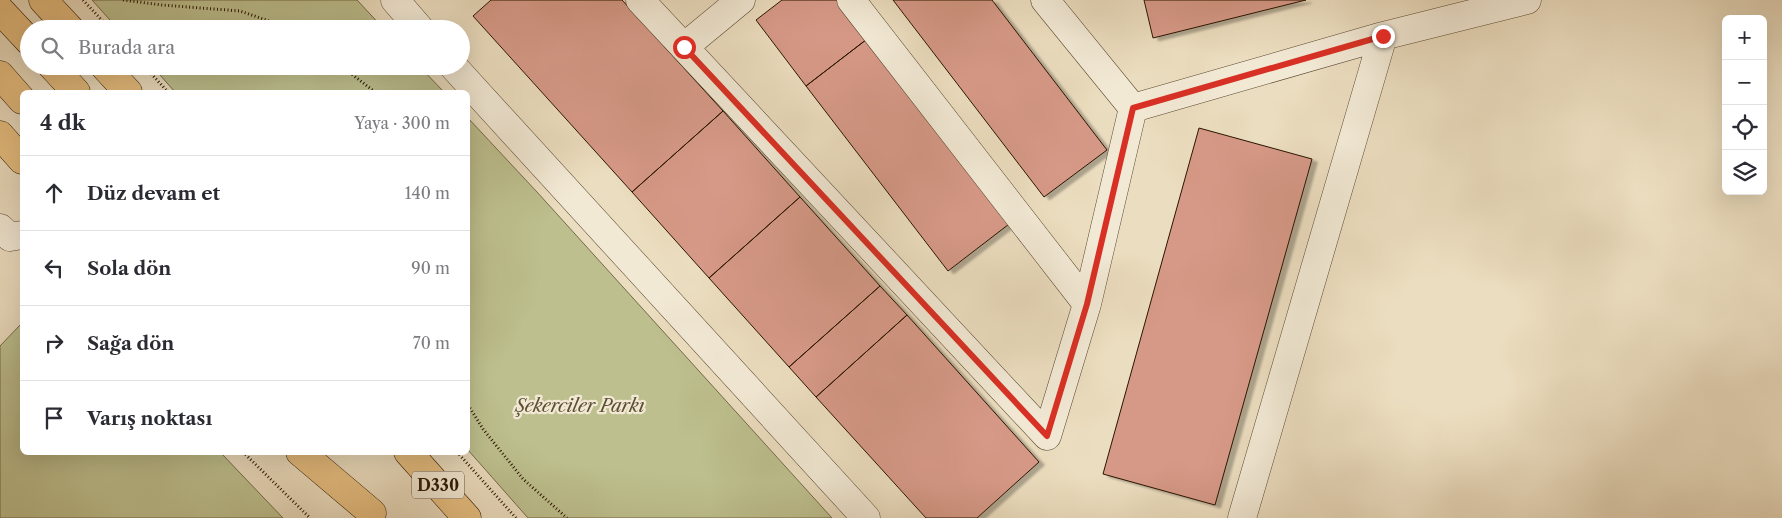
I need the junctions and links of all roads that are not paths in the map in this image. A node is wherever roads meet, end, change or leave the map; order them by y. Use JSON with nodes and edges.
{"nodes":[{"id":1,"x":43,"y":0,"type":"edge"},
{"id":2,"x":395,"y":0,"type":"edge"},
{"id":3,"x":640,"y":0,"type":"edge"},
{"id":4,"x":741,"y":0,"type":"edge"},
{"id":5,"x":851,"y":0,"type":"edge"},
{"id":6,"x":1045,"y":0,"type":"edge"},
{"id":7,"x":1527,"y":0,"type":"edge"},
{"id":8,"x":0,"y":10,"type":"edge"},
{"id":9,"x":62,"y":20,"type":"edge"},
{"id":10,"x":412,"y":20,"type":"edge"},
{"id":11,"x":20,"y":31,"type":"edge"},
{"id":12,"x":1383,"y":36,"type":"junction"},
{"id":13,"x":684,"y":47,"type":"junction"},
{"id":14,"x":0,"y":75,"type":"edge"},
{"id":15,"x":60,"y":75,"type":"edge"},
{"id":16,"x":112,"y":75,"type":"edge"},
{"id":17,"x":461,"y":75,"type":"edge"},
{"id":18,"x":74,"y":90,"type":"edge"},
{"id":19,"x":126,"y":90,"type":"edge"},
{"id":20,"x":20,"y":98,"type":"edge"},
{"id":21,"x":1133,"y":108,"type":"junction"},
{"id":22,"x":0,"y":135,"type":"edge"},
{"id":23,"x":20,"y":158,"type":"edge"},
{"id":24,"x":0,"y":228,"type":"edge"},
{"id":25,"x":20,"y":235,"type":"edge"},
{"id":26,"x":1087,"y":304,"type":"junction"},
{"id":27,"x":304,"y":455,"type":"edge"},
{"id":28,"x":325,"y":455,"type":"edge"},
{"id":29,"x":415,"y":458,"type":"edge"},
{"id":30,"x":374,"y":515,"type":"edge"},
{"id":31,"x":467,"y":518,"type":"edge"},
{"id":32,"x":866,"y":518,"type":"edge"},
{"id":33,"x":1242,"y":518,"type":"edge"}],
"edges":[{"from":1,"to":9,"type":"highway"},
{"from":2,"to":10,"type":"street"},
{"from":3,"to":13,"type":"street"},
{"from":4,"to":13,"type":"street"},
{"from":5,"to":26,"type":"street"},
{"from":6,"to":21,"type":"street"},
{"from":7,"to":12,"type":"street"},
{"from":8,"to":11,"type":"highway"},
{"from":12,"to":21,"type":"street"},
{"from":12,"to":33,"type":"street"},
{"from":13,"to":26,"type":"street"},
{"from":14,"to":20,"type":"highway"},
{"from":15,"to":18,"type":"highway"},
{"from":16,"to":19,"type":"highway"},
{"from":17,"to":32,"type":"street"},
{"from":21,"to":26,"type":"street"},
{"from":22,"to":23,"type":"highway"},
{"from":24,"to":25,"type":"street"},
{"from":27,"to":30,"type":"highway"},
{"from":28,"to":30,"type":"highway"},
{"from":29,"to":31,"type":"highway","number":"D330"}]}
